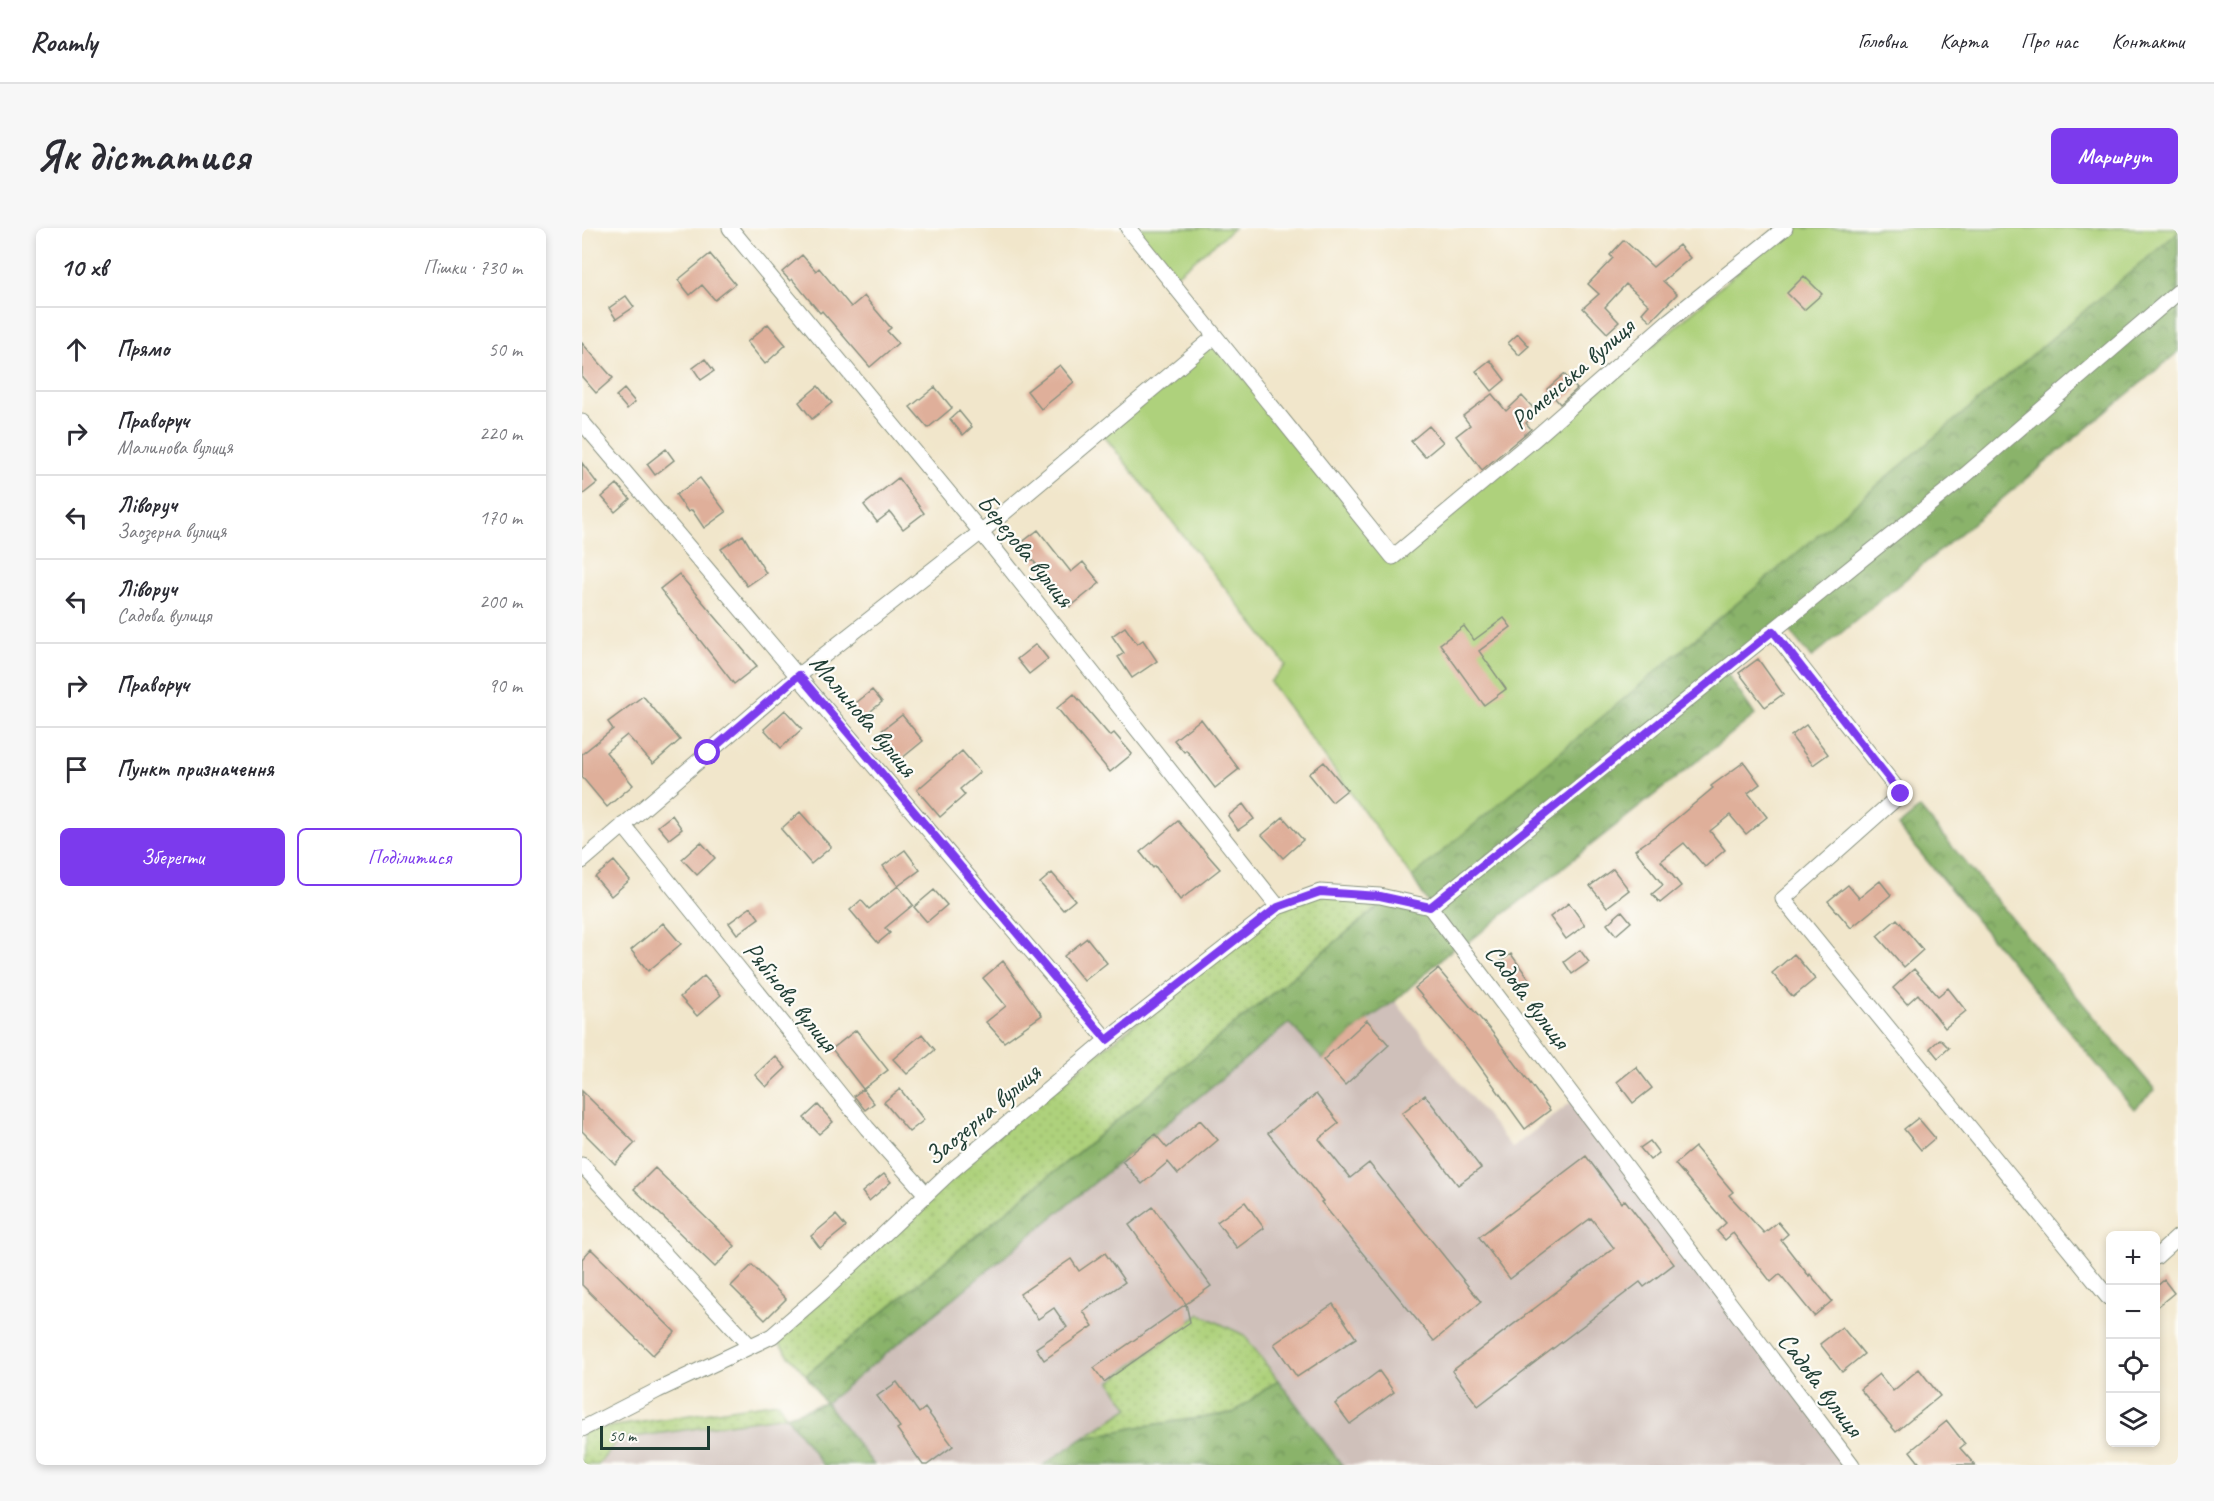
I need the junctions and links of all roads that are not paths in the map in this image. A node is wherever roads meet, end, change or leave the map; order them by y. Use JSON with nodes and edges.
{"nodes":[{"id":1,"x":730,"y":228,"type":"edge"},
{"id":2,"x":1128,"y":228,"type":"edge"},
{"id":3,"x":1785,"y":228,"type":"edge"},
{"id":4,"x":2178,"y":292,"type":"edge"},
{"id":5,"x":1212,"y":339,"type":"dead end"},
{"id":6,"x":582,"y":422,"type":"edge"},
{"id":7,"x":981,"y":532,"type":"junction"},
{"id":8,"x":1773,"y":631,"type":"junction"},
{"id":9,"x":799,"y":675,"type":"junction"},
{"id":10,"x":622,"y":825,"type":"junction"},
{"id":11,"x":582,"y":861,"type":"edge"},
{"id":12,"x":1278,"y":907,"type":"junction"},
{"id":13,"x":1430,"y":907,"type":"junction"},
{"id":14,"x":1107,"y":1040,"type":"junction"},
{"id":15,"x":582,"y":1165,"type":"edge"},
{"id":16,"x":926,"y":1194,"type":"junction"},
{"id":17,"x":2178,"y":1237,"type":"edge"},
{"id":18,"x":2160,"y":1253,"type":"edge"},
{"id":19,"x":2106,"y":1295,"type":"edge"},
{"id":20,"x":750,"y":1346,"type":"junction"},
{"id":21,"x":582,"y":1429,"type":"edge"},
{"id":22,"x":1852,"y":1465,"type":"edge"}],
"edges":[{"from":1,"to":7,"type":"street","name":"Березова вулиця"},
{"from":2,"to":3,"type":"street","name":"Роменська вулиця"},
{"from":4,"to":8,"type":"street"},
{"from":5,"to":7,"type":"street"},
{"from":6,"to":9,"type":"street","name":"Малинова вулиця"},
{"from":7,"to":9,"type":"street"},
{"from":7,"to":12,"type":"street","name":"Березова вулиця"},
{"from":8,"to":13,"type":"street"},
{"from":8,"to":19,"type":"street"},
{"from":9,"to":10,"type":"street"},
{"from":9,"to":14,"type":"street","name":"Малинова вулиця"},
{"from":10,"to":11,"type":"street"},
{"from":10,"to":16,"type":"street","name":"Рябінова вулиця"},
{"from":12,"to":13,"type":"street","name":"Заозерна вулиця"},
{"from":12,"to":14,"type":"street","name":"Заозерна вулиця"},
{"from":13,"to":22,"type":"street","name":"Садова вулиця"},
{"from":14,"to":16,"type":"street","name":"Заозерна вулиця"},
{"from":15,"to":20,"type":"street"},
{"from":16,"to":20,"type":"street","name":"Заозерна вулиця"},
{"from":17,"to":18,"type":"street"},
{"from":20,"to":21,"type":"street","name":"Заозерна вулиця"}]}
